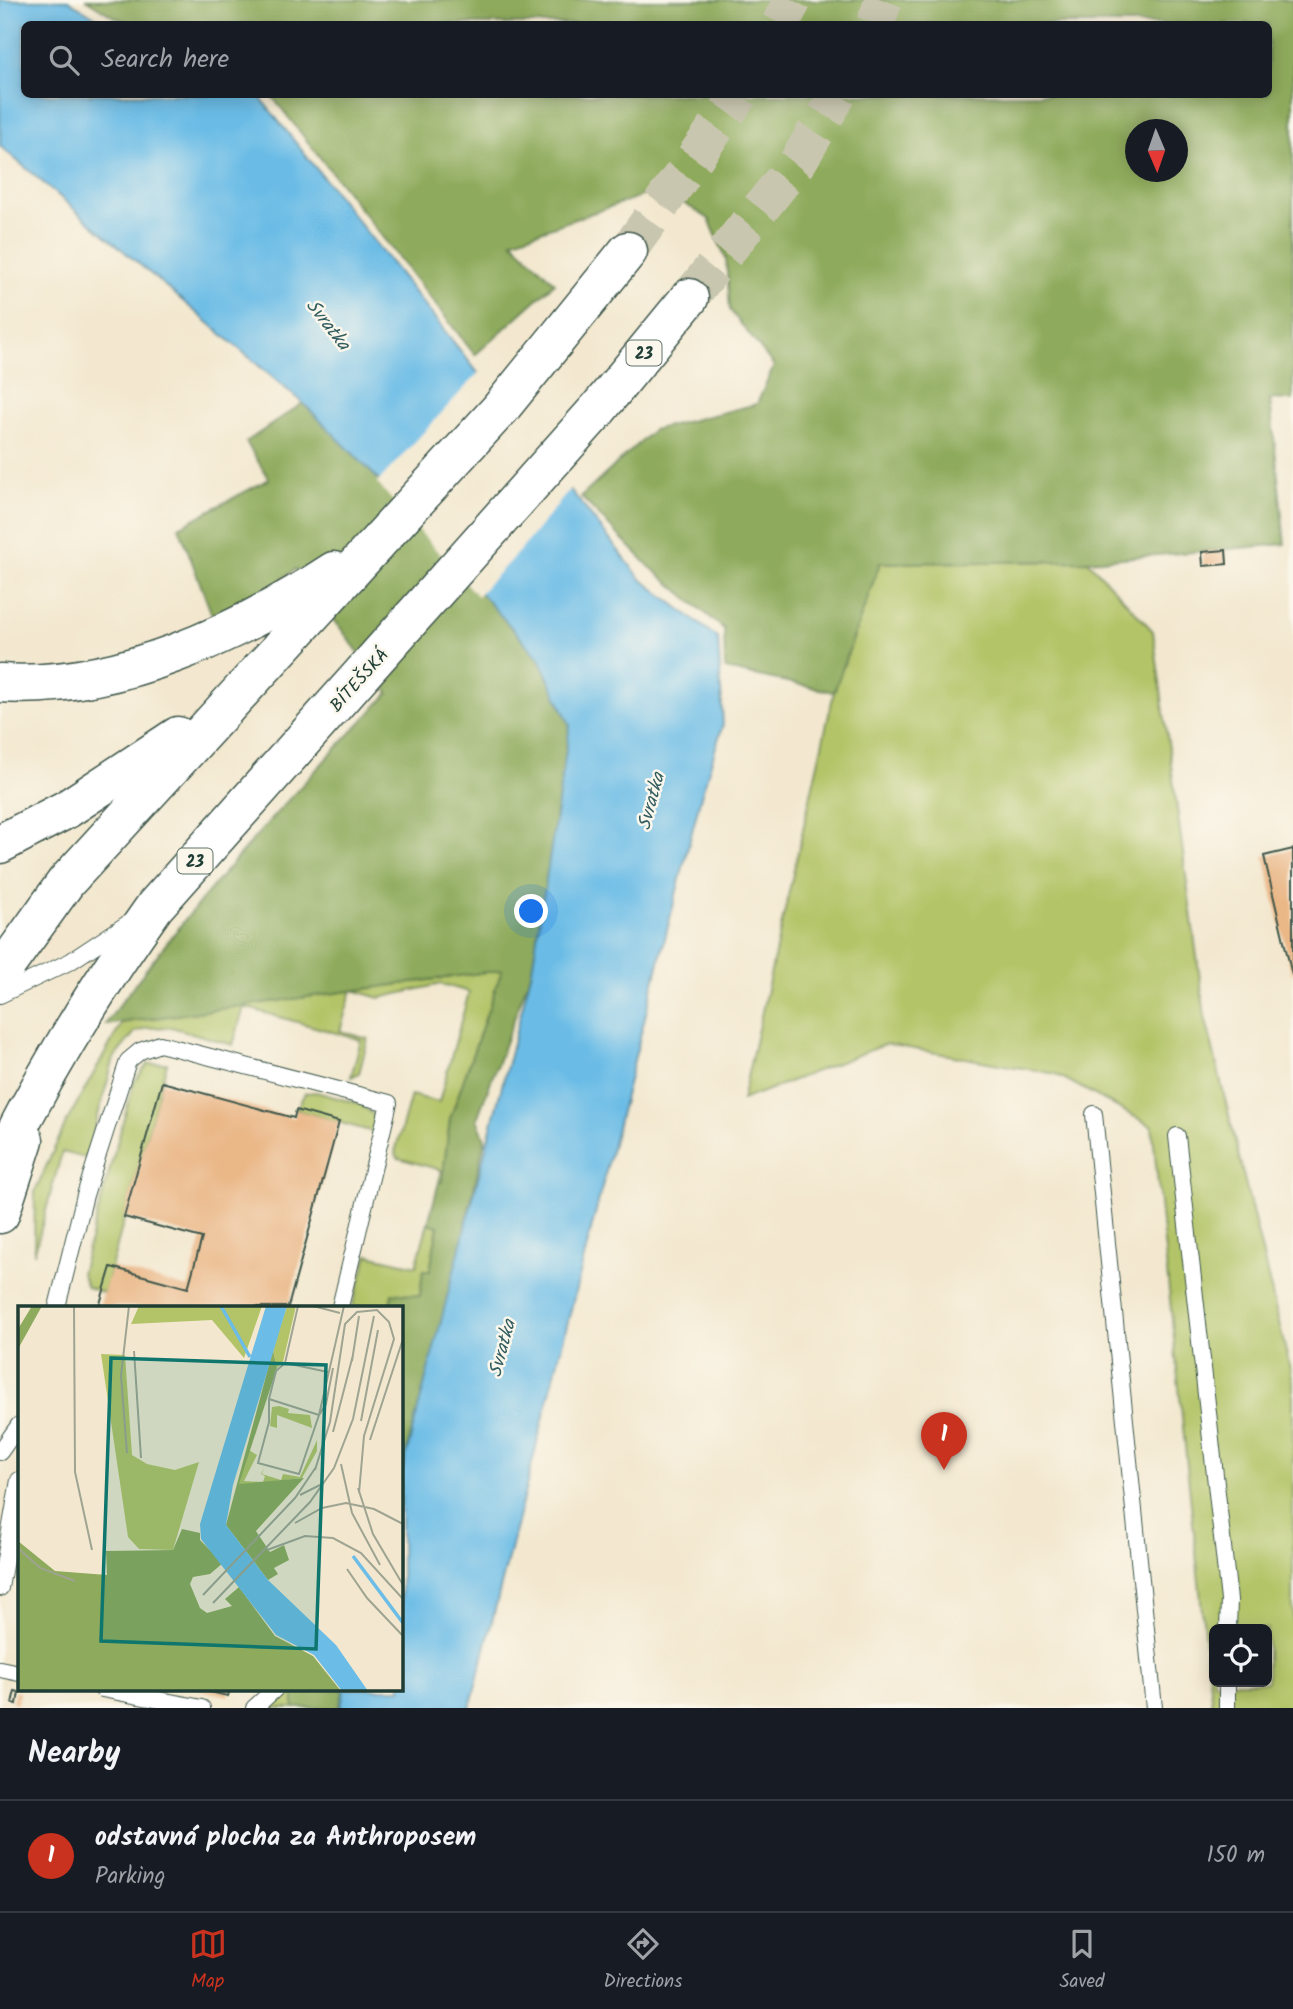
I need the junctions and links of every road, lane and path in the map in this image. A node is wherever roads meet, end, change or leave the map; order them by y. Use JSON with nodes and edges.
{"nodes":[{"id":1,"x":628,"y":251,"type":"tunnel mouth"},
{"id":2,"x":689,"y":298,"type":"tunnel mouth"},
{"id":3,"x":315,"y":595,"type":"junction"},
{"id":4,"x":257,"y":674,"type":"junction"},
{"id":5,"x":0,"y":683,"type":"edge"},
{"id":6,"x":15,"y":838,"type":"edge"},
{"id":7,"x":155,"y":906,"type":"junction"},
{"id":8,"x":0,"y":974,"type":"edge"},
{"id":9,"x":0,"y":995,"type":"edge"},
{"id":10,"x":44,"y":1074,"type":"junction"},
{"id":11,"x":1094,"y":1114,"type":"dead end"},
{"id":12,"x":1177,"y":1136,"type":"dead end"},
{"id":13,"x":0,"y":1163,"type":"edge"},
{"id":14,"x":0,"y":1214,"type":"edge"},
{"id":15,"x":57,"y":1306,"type":"edge"},
{"id":16,"x":340,"y":1306,"type":"edge"},
{"id":17,"x":18,"y":1426,"type":"edge"},
{"id":18,"x":0,"y":1452,"type":"edge"},
{"id":19,"x":18,"y":1486,"type":"edge"},
{"id":20,"x":0,"y":1588,"type":"edge"},
{"id":21,"x":1228,"y":1624,"type":"edge"},
{"id":22,"x":0,"y":1669,"type":"edge"},
{"id":23,"x":18,"y":1673,"type":"edge"},
{"id":24,"x":1227,"y":1687,"type":"edge"},
{"id":25,"x":107,"y":1690,"type":"edge"},
{"id":26,"x":274,"y":1690,"type":"edge"},
{"id":27,"x":202,"y":1708,"type":"edge"},
{"id":28,"x":254,"y":1708,"type":"edge"},
{"id":29,"x":1154,"y":1708,"type":"edge"},
{"id":30,"x":1227,"y":1708,"type":"edge"}],
"edges":[{"from":1,"to":3,"type":"highway"},
{"from":2,"to":7,"type":"highway","name":"BÍTEŠSKÁ","number":"23"},
{"from":3,"to":4,"type":"highway"},
{"from":3,"to":5,"type":"highway"},
{"from":4,"to":6,"type":"highway"},
{"from":4,"to":8,"type":"highway"},
{"from":7,"to":9,"type":"lane"},
{"from":7,"to":10,"type":"highway","name":"BÍTEŠSKÁ","number":"23"},
{"from":10,"to":13,"type":"highway","number":"23"},
{"from":10,"to":14,"type":"highway"},
{"from":11,"to":29,"type":"lane"},
{"from":12,"to":21,"type":"lane"},
{"from":15,"to":16,"type":"lane"},
{"from":17,"to":18,"type":"lane"},
{"from":19,"to":20,"type":"lane"},
{"from":22,"to":23,"type":"lane"},
{"from":24,"to":30,"type":"lane"},
{"from":25,"to":27,"type":"lane"},
{"from":26,"to":28,"type":"lane"}]}
